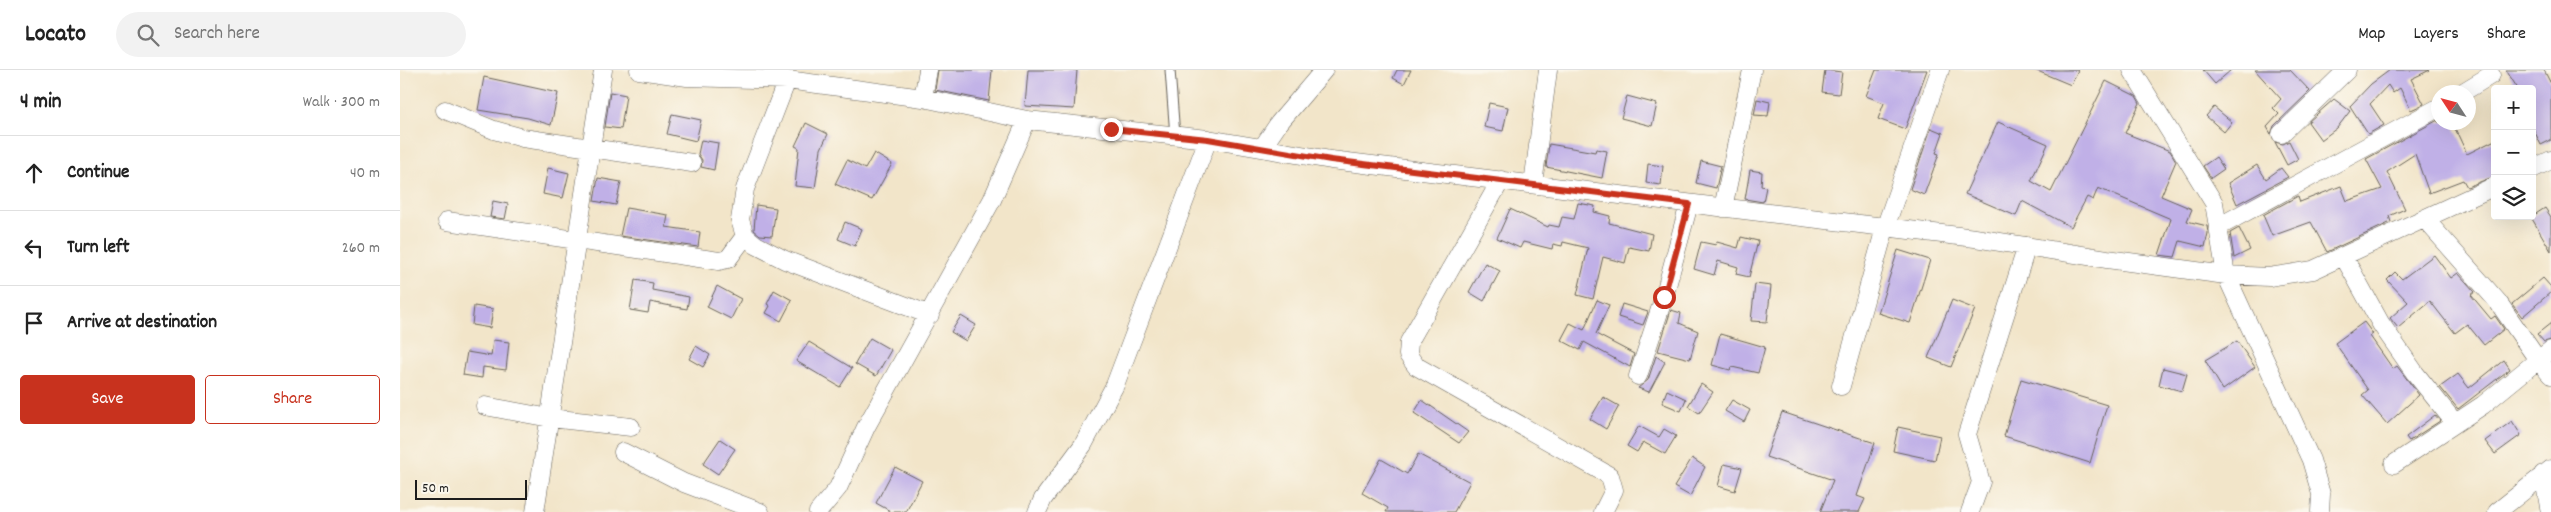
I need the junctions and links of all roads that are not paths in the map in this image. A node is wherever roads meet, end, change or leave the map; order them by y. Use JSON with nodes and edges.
{"nodes":[{"id":1,"x":603,"y":70,"type":"edge"},
{"id":2,"x":639,"y":70,"type":"edge"},
{"id":3,"x":928,"y":70,"type":"edge"},
{"id":4,"x":1170,"y":70,"type":"edge"},
{"id":5,"x":1324,"y":70,"type":"edge"},
{"id":6,"x":1548,"y":70,"type":"edge"},
{"id":7,"x":1752,"y":70,"type":"edge"},
{"id":8,"x":1940,"y":70,"type":"edge"},
{"id":9,"x":2132,"y":70,"type":"edge"},
{"id":10,"x":2347,"y":70,"type":"edge"},
{"id":11,"x":727,"y":74,"type":"edge"},
{"id":12,"x":2492,"y":78,"type":"edge"},
{"id":13,"x":787,"y":80,"type":"junction"},
{"id":14,"x":2476,"y":86,"type":"edge"},
{"id":15,"x":923,"y":98,"type":"junction"},
{"id":16,"x":445,"y":110,"type":"dead end"},
{"id":17,"x":2431,"y":112,"type":"edge"},
{"id":18,"x":1027,"y":120,"type":"junction"},
{"id":19,"x":2281,"y":134,"type":"dead end"},
{"id":20,"x":1176,"y":136,"type":"junction"},
{"id":21,"x":1208,"y":139,"type":"junction"},
{"id":22,"x":591,"y":148,"type":"junction"},
{"id":23,"x":1262,"y":148,"type":"junction"},
{"id":24,"x":692,"y":164,"type":"dead end"},
{"id":25,"x":1501,"y":180,"type":"junction"},
{"id":26,"x":1533,"y":184,"type":"junction"},
{"id":27,"x":2491,"y":188,"type":"edge"},
{"id":28,"x":1689,"y":204,"type":"junction"},
{"id":29,"x":1723,"y":208,"type":"junction"},
{"id":30,"x":2425,"y":219,"type":"junction"},
{"id":31,"x":448,"y":221,"type":"dead end"},
{"id":32,"x":2218,"y":227,"type":"junction"},
{"id":33,"x":1885,"y":228,"type":"junction"},
{"id":34,"x":745,"y":236,"type":"junction"},
{"id":35,"x":577,"y":241,"type":"junction"},
{"id":36,"x":2027,"y":246,"type":"junction"},
{"id":37,"x":2344,"y":257,"type":"junction"},
{"id":38,"x":2226,"y":275,"type":"junction"},
{"id":39,"x":930,"y":315,"type":"junction"},
{"id":40,"x":2545,"y":355,"type":"edge"},
{"id":41,"x":2551,"y":375,"type":"edge"},
{"id":42,"x":1638,"y":376,"type":"dead end"},
{"id":43,"x":1840,"y":386,"type":"dead end"},
{"id":44,"x":485,"y":406,"type":"dead end"},
{"id":45,"x":550,"y":418,"type":"junction"},
{"id":46,"x":2455,"y":424,"type":"junction"},
{"id":47,"x":631,"y":427,"type":"dead end"},
{"id":48,"x":623,"y":452,"type":"dead end"},
{"id":49,"x":2394,"y":464,"type":"dead end"},
{"id":50,"x":2547,"y":472,"type":"edge"},
{"id":51,"x":535,"y":512,"type":"edge"},
{"id":52,"x":760,"y":512,"type":"edge"},
{"id":53,"x":818,"y":512,"type":"edge"},
{"id":54,"x":1037,"y":512,"type":"edge"},
{"id":55,"x":1603,"y":512,"type":"edge"},
{"id":56,"x":1970,"y":512,"type":"edge"},
{"id":57,"x":2320,"y":512,"type":"edge"},
{"id":58,"x":2497,"y":512,"type":"edge"},
{"id":59,"x":2550,"y":512,"type":"edge"}],
"edges":[{"from":1,"to":22,"type":"street"},
{"from":2,"to":11,"type":"street"},
{"from":3,"to":15,"type":"street"},
{"from":4,"to":20,"type":"lane"},
{"from":5,"to":23,"type":"street"},
{"from":6,"to":26,"type":"street"},
{"from":7,"to":29,"type":"street"},
{"from":8,"to":33,"type":"street"},
{"from":9,"to":32,"type":"street"},
{"from":10,"to":19,"type":"street"},
{"from":11,"to":13,"type":"street"},
{"from":12,"to":14,"type":"street"},
{"from":13,"to":15,"type":"street"},
{"from":13,"to":34,"type":"street"},
{"from":15,"to":18,"type":"street"},
{"from":16,"to":22,"type":"street"},
{"from":17,"to":32,"type":"street"},
{"from":18,"to":20,"type":"street"},
{"from":18,"to":39,"type":"street"},
{"from":20,"to":21,"type":"street"},
{"from":21,"to":23,"type":"street"},
{"from":21,"to":54,"type":"street"},
{"from":22,"to":24,"type":"street"},
{"from":22,"to":35,"type":"street"},
{"from":23,"to":25,"type":"street"},
{"from":25,"to":26,"type":"street"},
{"from":25,"to":55,"type":"street"},
{"from":26,"to":28,"type":"street"},
{"from":27,"to":30,"type":"street"},
{"from":28,"to":29,"type":"street"},
{"from":28,"to":42,"type":"street"},
{"from":29,"to":33,"type":"street"},
{"from":30,"to":37,"type":"street"},
{"from":30,"to":40,"type":"street"},
{"from":31,"to":35,"type":"street"},
{"from":32,"to":38,"type":"street"},
{"from":33,"to":36,"type":"street"},
{"from":33,"to":43,"type":"street"},
{"from":34,"to":35,"type":"street"},
{"from":34,"to":39,"type":"street"},
{"from":35,"to":45,"type":"street"},
{"from":36,"to":38,"type":"street"},
{"from":36,"to":56,"type":"street"},
{"from":37,"to":38,"type":"street"},
{"from":37,"to":46,"type":"street"},
{"from":38,"to":57,"type":"street"},
{"from":39,"to":53,"type":"street"},
{"from":40,"to":41,"type":"street"},
{"from":40,"to":46,"type":"street"},
{"from":44,"to":45,"type":"street"},
{"from":45,"to":47,"type":"street"},
{"from":45,"to":51,"type":"street"},
{"from":46,"to":49,"type":"street"},
{"from":48,"to":52,"type":"street"},
{"from":50,"to":58,"type":"street"},
{"from":50,"to":59,"type":"street"}]}
